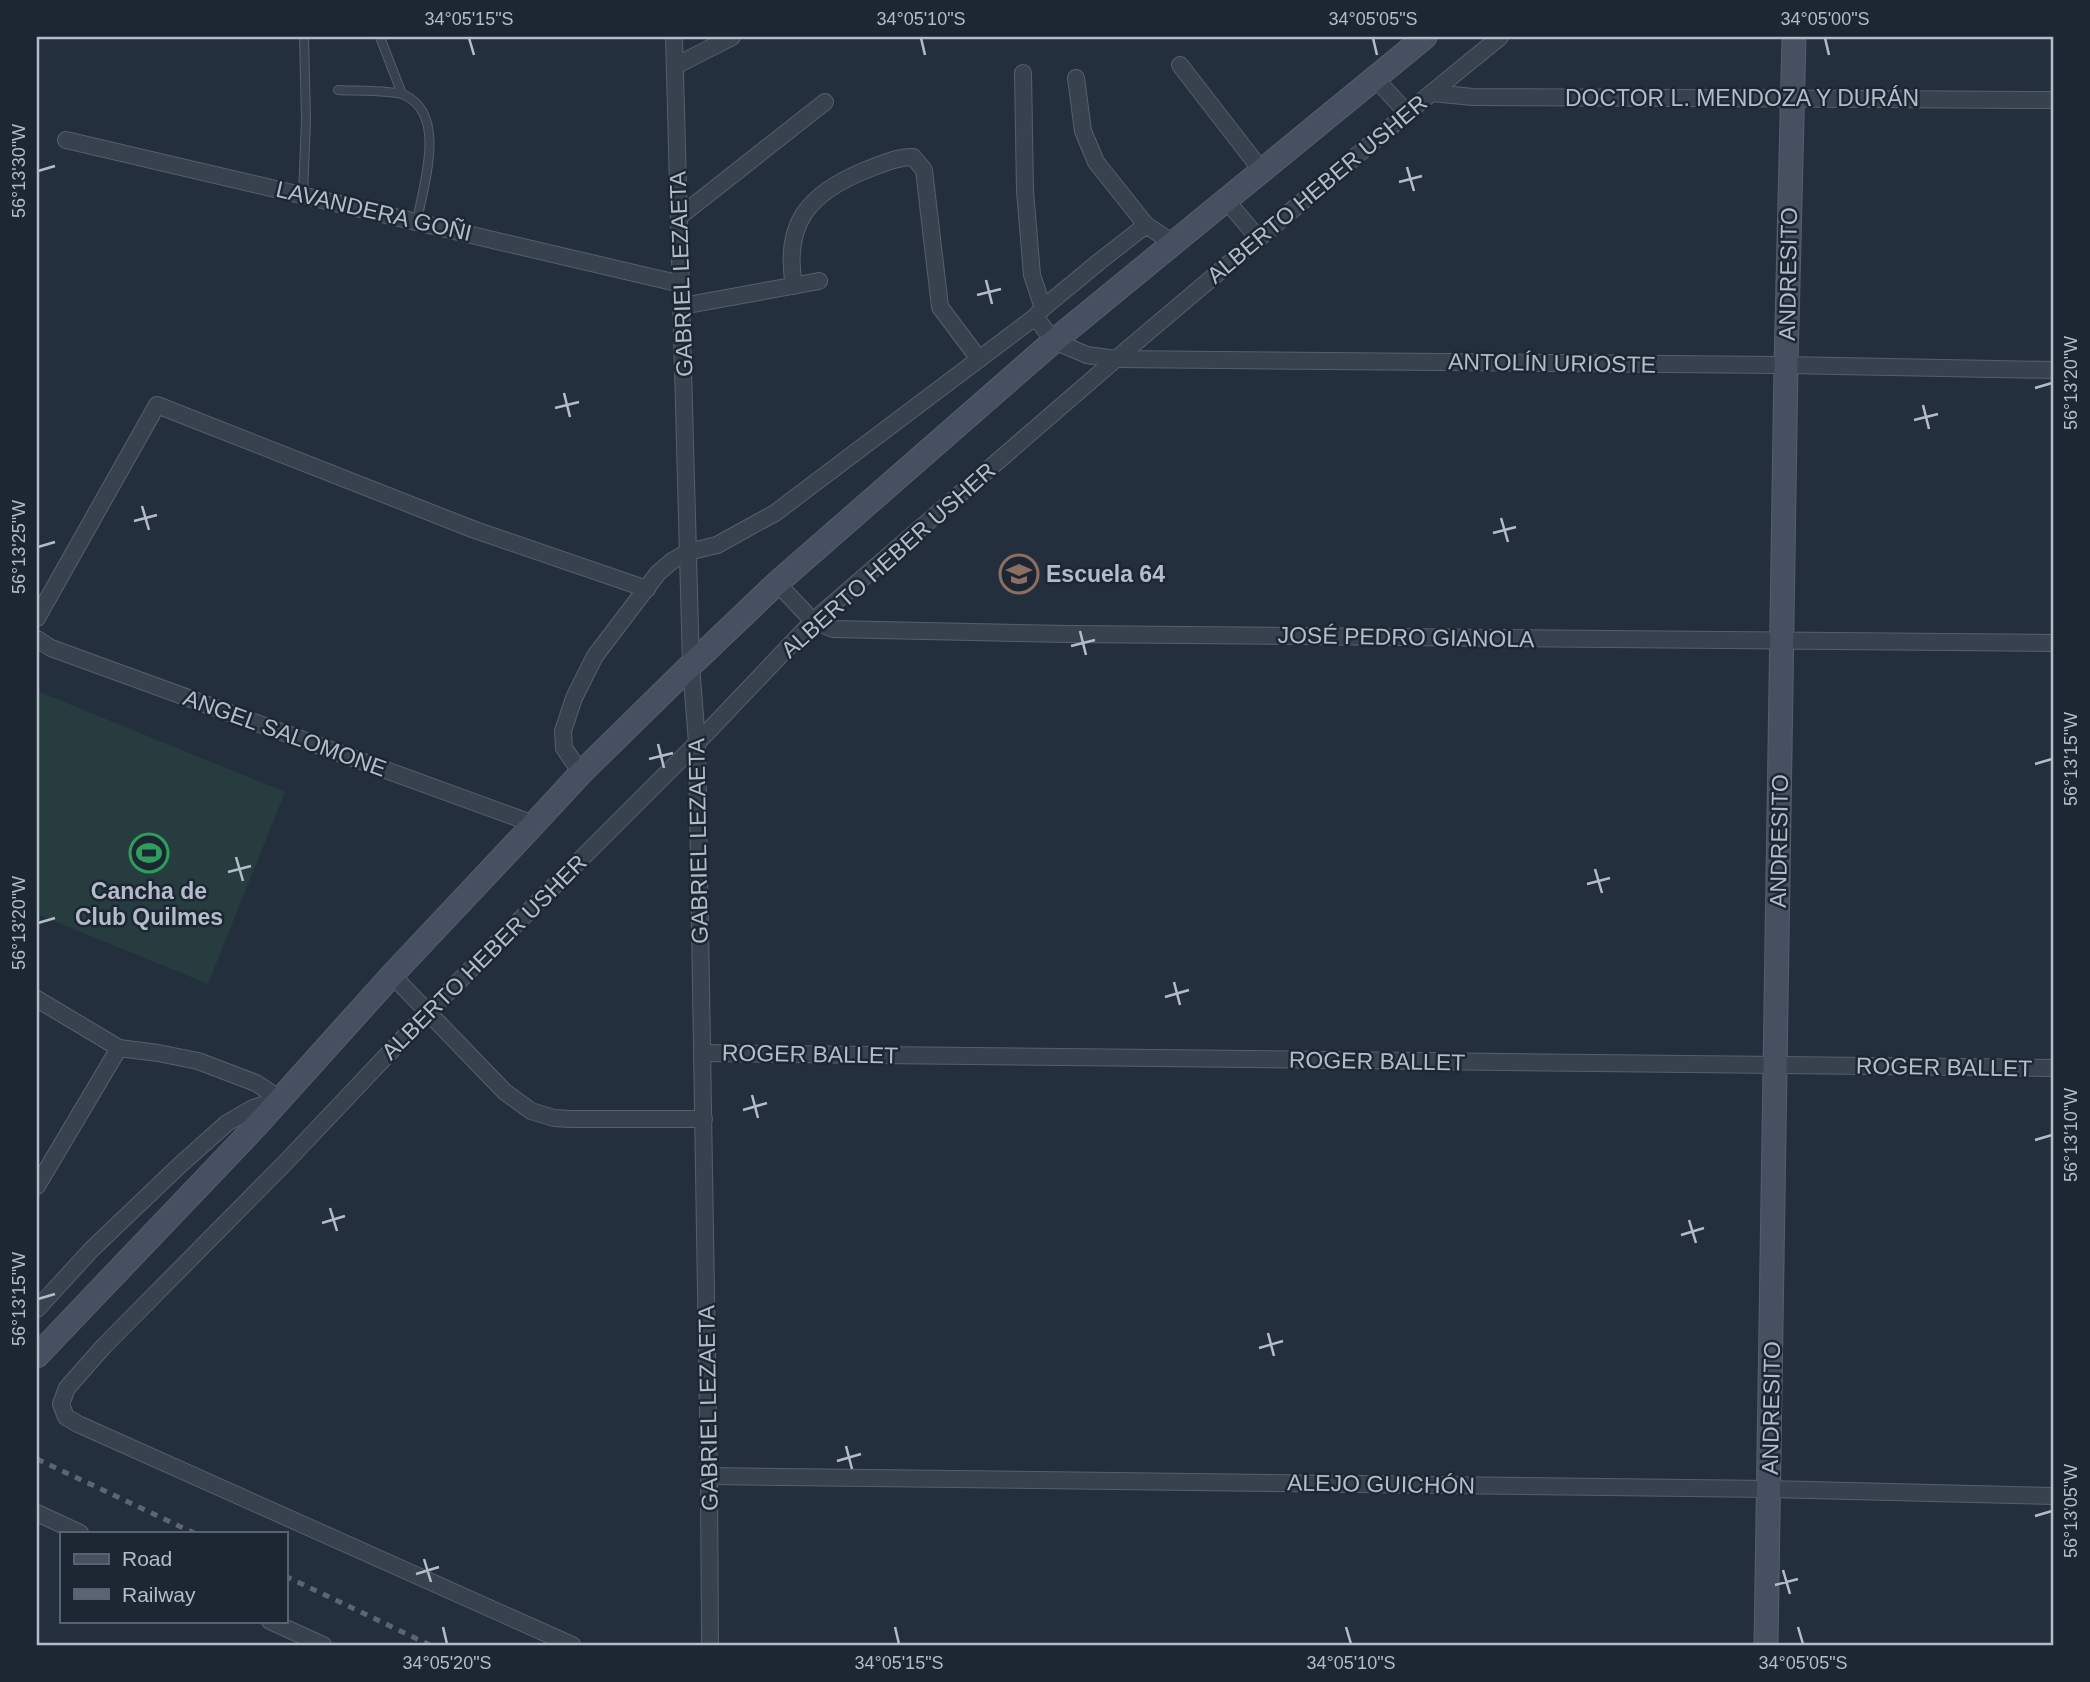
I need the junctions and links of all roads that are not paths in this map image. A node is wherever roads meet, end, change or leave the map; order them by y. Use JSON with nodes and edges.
{"nodes":[{"id":1,"x":304,"y":37,"type":"edge"},
{"id":2,"x":380,"y":37,"type":"edge"},
{"id":3,"x":674,"y":37,"type":"edge"},
{"id":4,"x":732,"y":37,"type":"edge"},
{"id":5,"x":1425,"y":37,"type":"edge"},
{"id":6,"x":1500,"y":37,"type":"edge"},
{"id":7,"x":1794,"y":37,"type":"edge"},
{"id":8,"x":1181,"y":65,"type":"dead end"},
{"id":9,"x":674,"y":66,"type":"junction"},
{"id":10,"x":1023,"y":73,"type":"dead end"},
{"id":11,"x":1076,"y":78,"type":"dead end"},
{"id":12,"x":1376,"y":78,"type":"junction"},
{"id":13,"x":338,"y":90,"type":"dead end"},
{"id":14,"x":1432,"y":93,"type":"junction"},
{"id":15,"x":402,"y":94,"type":"junction"},
{"id":16,"x":1793,"y":98,"type":"junction"},
{"id":17,"x":2053,"y":100,"type":"edge"},
{"id":18,"x":825,"y":102,"type":"dead end"},
{"id":19,"x":1407,"y":113,"type":"junction"},
{"id":20,"x":66,"y":140,"type":"dead end"},
{"id":21,"x":1262,"y":171,"type":"junction"},
{"id":22,"x":303,"y":195,"type":"junction"},
{"id":23,"x":1226,"y":200,"type":"junction"},
{"id":24,"x":679,"y":217,"type":"junction"},
{"id":25,"x":417,"y":221,"type":"junction"},
{"id":26,"x":1146,"y":225,"type":"junction"},
{"id":27,"x":1259,"y":239,"type":"junction"},
{"id":28,"x":1173,"y":243,"type":"junction"},
{"id":29,"x":819,"y":281,"type":"dead end"},
{"id":30,"x":681,"y":284,"type":"junction"},
{"id":31,"x":794,"y":286,"type":"junction"},
{"id":32,"x":682,"y":306,"type":"junction"},
{"id":33,"x":1039,"y":312,"type":"junction"},
{"id":34,"x":1054,"y":341,"type":"junction"},
{"id":35,"x":979,"y":359,"type":"junction"},
{"id":36,"x":1116,"y":359,"type":"junction"},
{"id":37,"x":1786,"y":365,"type":"junction"},
{"id":38,"x":2053,"y":370,"type":"edge"},
{"id":39,"x":688,"y":552,"type":"junction"},
{"id":40,"x":777,"y":583,"type":"junction"},
{"id":41,"x":647,"y":589,"type":"junction"},
{"id":42,"x":37,"y":618,"type":"edge"},
{"id":43,"x":813,"y":621,"type":"junction"},
{"id":44,"x":37,"y":639,"type":"edge"},
{"id":45,"x":1781,"y":640,"type":"junction"},
{"id":46,"x":2053,"y":643,"type":"edge"},
{"id":47,"x":691,"y":665,"type":"junction"},
{"id":48,"x":697,"y":743,"type":"junction"},
{"id":49,"x":581,"y":773,"type":"junction"},
{"id":50,"x":534,"y":824,"type":"junction"},
{"id":51,"x":392,"y":975,"type":"junction"},
{"id":52,"x":37,"y":999,"type":"edge"},
{"id":53,"x":428,"y":1012,"type":"junction"},
{"id":54,"x":119,"y":1048,"type":"junction"},
{"id":55,"x":702,"y":1053,"type":"junction"},
{"id":56,"x":1776,"y":1065,"type":"junction"},
{"id":57,"x":2053,"y":1068,"type":"edge"},
{"id":58,"x":280,"y":1099,"type":"junction"},
{"id":59,"x":704,"y":1119,"type":"junction"},
{"id":60,"x":37,"y":1186,"type":"edge"},
{"id":61,"x":37,"y":1309,"type":"edge"},
{"id":62,"x":37,"y":1356,"type":"edge"},
{"id":63,"x":709,"y":1476,"type":"junction"},
{"id":64,"x":1769,"y":1489,"type":"junction"},
{"id":65,"x":2053,"y":1496,"type":"edge"},
{"id":66,"x":37,"y":1513,"type":"edge"},
{"id":67,"x":78,"y":1532,"type":"edge"},
{"id":68,"x":272,"y":1622,"type":"edge"},
{"id":69,"x":323,"y":1645,"type":"edge"},
{"id":70,"x":572,"y":1645,"type":"edge"},
{"id":71,"x":710,"y":1645,"type":"edge"},
{"id":72,"x":1766,"y":1645,"type":"edge"}],
"edges":[{"from":1,"to":22,"type":"lane"},
{"from":2,"to":15,"type":"lane"},
{"from":3,"to":9,"type":"street","name":"GABRIEL LEZAETA"},
{"from":4,"to":9,"type":"street"},
{"from":5,"to":12,"type":"street","name":"ALBERTO HEBER USHER"},
{"from":6,"to":14,"type":"street","name":"ALBERTO HEBER USHER"},
{"from":7,"to":16,"type":"street","name":"ANDRESITO"},
{"from":8,"to":21,"type":"street"},
{"from":9,"to":24,"type":"street","name":"GABRIEL LEZAETA"},
{"from":10,"to":33,"type":"street"},
{"from":11,"to":26,"type":"street"},
{"from":12,"to":19,"type":"street"},
{"from":12,"to":21,"type":"street","name":"ALBERTO HEBER USHER"},
{"from":13,"to":15,"type":"lane"},
{"from":14,"to":16,"type":"street","name":"DOCTOR L. MENDOZA Y DURÁN"},
{"from":14,"to":19,"type":"street","name":"ALBERTO HEBER USHER"},
{"from":15,"to":25,"type":"lane"},
{"from":16,"to":17,"type":"street","name":"DOCTOR L. MENDOZA Y DURÁN"},
{"from":16,"to":37,"type":"street","name":"ANDRESITO"},
{"from":18,"to":24,"type":"street"},
{"from":19,"to":27,"type":"street","name":"ALBERTO HEBER USHER"},
{"from":20,"to":22,"type":"street","name":"LAVANDERA GOÑI"},
{"from":21,"to":23,"type":"street","name":"ALBERTO HEBER USHER"},
{"from":22,"to":25,"type":"street","name":"LAVANDERA GOÑI"},
{"from":23,"to":27,"type":"street"},
{"from":23,"to":28,"type":"street","name":"ALBERTO HEBER USHER"},
{"from":24,"to":30,"type":"street","name":"GABRIEL LEZAETA"},
{"from":25,"to":30,"type":"street","name":"LAVANDERA GOÑI"},
{"from":26,"to":28,"type":"street"},
{"from":26,"to":33,"type":"street"},
{"from":27,"to":36,"type":"street","name":"ALBERTO HEBER USHER"},
{"from":28,"to":34,"type":"street","name":"ALBERTO HEBER USHER"},
{"from":29,"to":31,"type":"street"},
{"from":30,"to":32,"type":"street","name":"GABRIEL LEZAETA"},
{"from":31,"to":32,"type":"street"},
{"from":31,"to":35,"type":"street"},
{"from":32,"to":39,"type":"street","name":"GABRIEL LEZAETA"},
{"from":33,"to":34,"type":"street"},
{"from":33,"to":35,"type":"street"},
{"from":34,"to":36,"type":"street","name":"ANTOLÍN URIOSTE"},
{"from":34,"to":40,"type":"street","name":"ALBERTO HEBER USHER"},
{"from":35,"to":39,"type":"street"},
{"from":36,"to":37,"type":"street","name":"ANTOLÍN URIOSTE"},
{"from":36,"to":43,"type":"street","name":"ALBERTO HEBER USHER"},
{"from":37,"to":38,"type":"street","name":"ANTOLÍN URIOSTE"},
{"from":37,"to":45,"type":"street","name":"ANDRESITO"},
{"from":39,"to":41,"type":"street"},
{"from":39,"to":47,"type":"street","name":"GABRIEL LEZAETA"},
{"from":40,"to":43,"type":"street"},
{"from":40,"to":47,"type":"street","name":"ALBERTO HEBER USHER"},
{"from":41,"to":42,"type":"street"},
{"from":41,"to":49,"type":"street"},
{"from":43,"to":45,"type":"street","name":"JOSÉ PEDRO GIANOLA"},
{"from":43,"to":48,"type":"street","name":"ALBERTO HEBER USHER"},
{"from":44,"to":50,"type":"street","name":"ANGEL SALOMONE"},
{"from":45,"to":46,"type":"street","name":"JOSÉ PEDRO GIANOLA"},
{"from":45,"to":56,"type":"street","name":"ANDRESITO"},
{"from":47,"to":48,"type":"street","name":"GABRIEL LEZAETA"},
{"from":47,"to":49,"type":"street","name":"ALBERTO HEBER USHER"},
{"from":48,"to":53,"type":"street","name":"ALBERTO HEBER USHER"},
{"from":48,"to":55,"type":"street","name":"GABRIEL LEZAETA"},
{"from":49,"to":50,"type":"street","name":"ALBERTO HEBER USHER"},
{"from":50,"to":51,"type":"street","name":"ALBERTO HEBER USHER"},
{"from":51,"to":53,"type":"street"},
{"from":51,"to":58,"type":"street","name":"ALBERTO HEBER USHER"},
{"from":52,"to":54,"type":"street"},
{"from":53,"to":59,"type":"street"},
{"from":53,"to":70,"type":"street","name":"ALBERTO HEBER USHER"},
{"from":54,"to":58,"type":"street"},
{"from":54,"to":60,"type":"street"},
{"from":55,"to":56,"type":"street","name":"ROGER BALLET"},
{"from":55,"to":59,"type":"street","name":"GABRIEL LEZAETA"},
{"from":56,"to":57,"type":"street","name":"ROGER BALLET"},
{"from":56,"to":64,"type":"street","name":"ANDRESITO"},
{"from":58,"to":61,"type":"street"},
{"from":58,"to":62,"type":"street","name":"ALBERTO HEBER USHER"},
{"from":59,"to":63,"type":"street","name":"GABRIEL LEZAETA"},
{"from":63,"to":64,"type":"street","name":"ALEJO GUICHÓN"},
{"from":63,"to":71,"type":"street","name":"GABRIEL LEZAETA"},
{"from":64,"to":65,"type":"street","name":"ALEJO GUICHÓN"},
{"from":64,"to":72,"type":"street","name":"ANDRESITO"},
{"from":66,"to":67,"type":"street"},
{"from":68,"to":69,"type":"street"}]}
